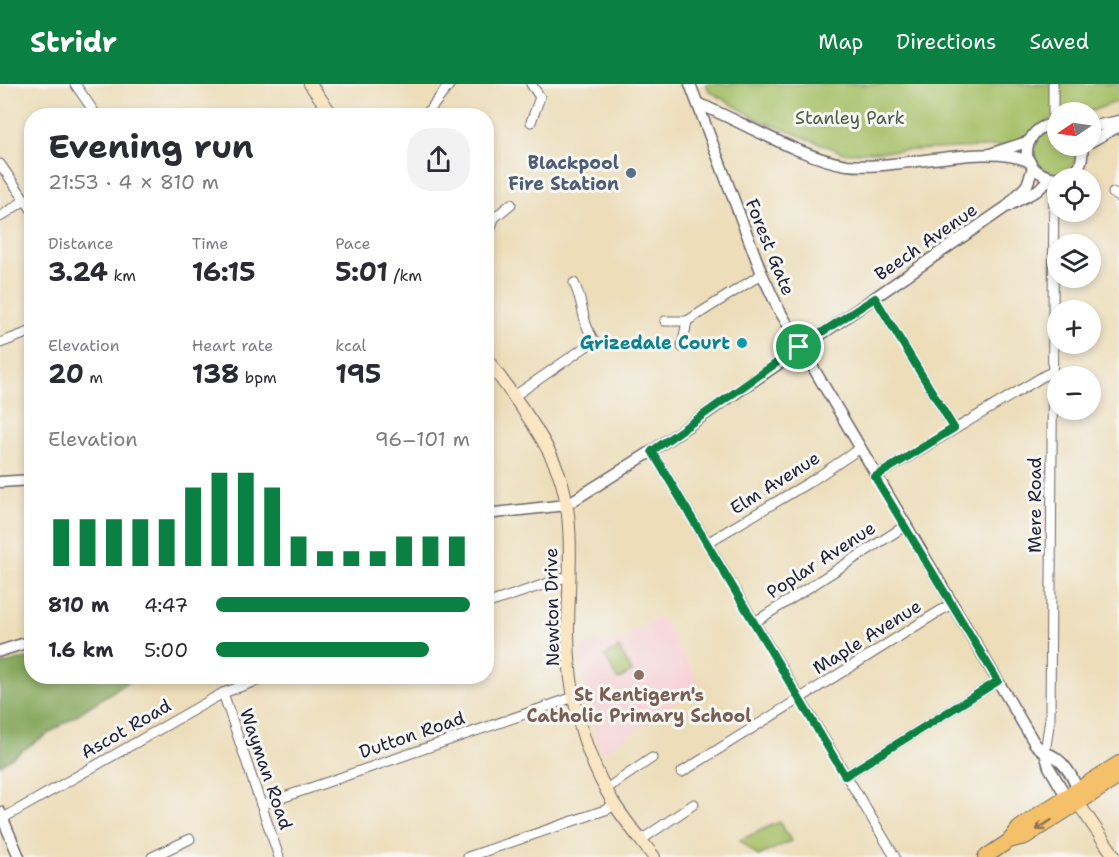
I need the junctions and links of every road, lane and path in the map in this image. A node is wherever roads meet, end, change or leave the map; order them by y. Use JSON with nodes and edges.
{"nodes":[{"id":1,"x":75,"y":84,"type":"edge"},
{"id":2,"x":310,"y":84,"type":"edge"},
{"id":3,"x":450,"y":84,"type":"edge"},
{"id":4,"x":531,"y":84,"type":"edge"},
{"id":5,"x":690,"y":84,"type":"edge"},
{"id":6,"x":1053,"y":84,"type":"edge"},
{"id":7,"x":549,"y":91,"type":"dead end"},
{"id":8,"x":540,"y":97,"type":"junction"},
{"id":9,"x":1054,"y":102,"type":"edge"},
{"id":10,"x":699,"y":104,"type":"junction"},
{"id":11,"x":92,"y":108,"type":"edge"},
{"id":12,"x":323,"y":108,"type":"edge"},
{"id":13,"x":431,"y":108,"type":"edge"},
{"id":14,"x":1119,"y":121,"type":"edge"},
{"id":15,"x":531,"y":122,"type":"dead end"},
{"id":16,"x":1101,"y":125,"type":"edge"},
{"id":17,"x":1047,"y":126,"type":"edge"},
{"id":18,"x":1119,"y":126,"type":"edge"},
{"id":19,"x":1101,"y":137,"type":"edge"},
{"id":20,"x":1030,"y":141,"type":"junction"},
{"id":21,"x":987,"y":155,"type":"junction"},
{"id":22,"x":0,"y":164,"type":"edge"},
{"id":23,"x":1031,"y":165,"type":"junction"},
{"id":24,"x":1047,"y":175,"type":"edge"},
{"id":25,"x":1047,"y":182,"type":"edge"},
{"id":26,"x":24,"y":199,"type":"edge"},
{"id":27,"x":24,"y":201,"type":"edge"},
{"id":28,"x":511,"y":204,"type":"dead end"},
{"id":29,"x":1006,"y":207,"type":"junction"},
{"id":30,"x":494,"y":215,"type":"edge"},
{"id":31,"x":0,"y":216,"type":"edge"},
{"id":32,"x":1052,"y":222,"type":"edge"},
{"id":33,"x":762,"y":274,"type":"junction"},
{"id":34,"x":574,"y":283,"type":"dead end"},
{"id":35,"x":875,"y":298,"type":"junction"},
{"id":36,"x":664,"y":321,"type":"dead end"},
{"id":37,"x":687,"y":321,"type":"junction"},
{"id":38,"x":24,"y":334,"type":"edge"},
{"id":39,"x":0,"y":343,"type":"edge"},
{"id":40,"x":682,"y":347,"type":"dead end"},
{"id":41,"x":799,"y":347,"type":"junction"},
{"id":42,"x":1052,"y":366,"type":"edge"},
{"id":43,"x":494,"y":372,"type":"edge"},
{"id":44,"x":1047,"y":374,"type":"edge"},
{"id":45,"x":513,"y":397,"type":"junction"},
{"id":46,"x":1052,"y":420,"type":"edge"},
{"id":47,"x":954,"y":428,"type":"junction"},
{"id":48,"x":859,"y":449,"type":"junction"},
{"id":49,"x":652,"y":451,"type":"junction"},
{"id":50,"x":875,"y":477,"type":"junction"},
{"id":51,"x":24,"y":480,"type":"edge"},
{"id":52,"x":0,"y":482,"type":"edge"},
{"id":53,"x":566,"y":505,"type":"junction"},
{"id":54,"x":494,"y":513,"type":"edge"},
{"id":55,"x":905,"y":526,"type":"junction"},
{"id":56,"x":707,"y":543,"type":"junction"},
{"id":57,"x":569,"y":576,"type":"junction"},
{"id":58,"x":494,"y":601,"type":"edge"},
{"id":59,"x":951,"y":604,"type":"junction"},
{"id":60,"x":755,"y":622,"type":"junction"},
{"id":61,"x":24,"y":644,"type":"edge"},
{"id":62,"x":0,"y":651,"type":"edge"},
{"id":63,"x":998,"y":681,"type":"junction"},
{"id":64,"x":247,"y":684,"type":"edge"},
{"id":65,"x":222,"y":693,"type":"junction"},
{"id":66,"x":574,"y":697,"type":"junction"},
{"id":67,"x":801,"y":698,"type":"junction"},
{"id":68,"x":1045,"y":753,"type":"junction"},
{"id":69,"x":652,"y":758,"type":"dead end"},
{"id":70,"x":1119,"y":763,"type":"edge"},
{"id":71,"x":682,"y":772,"type":"dead end"},
{"id":72,"x":845,"y":776,"type":"junction"},
{"id":73,"x":1119,"y":777,"type":"edge"},
{"id":74,"x":606,"y":789,"type":"junction"},
{"id":75,"x":1074,"y":796,"type":"junction"},
{"id":76,"x":614,"y":803,"type":"junction"},
{"id":77,"x":694,"y":804,"type":"dead end"},
{"id":78,"x":261,"y":805,"type":"junction"},
{"id":79,"x":1,"y":817,"type":"edge"},
{"id":80,"x":190,"y":839,"type":"dead end"},
{"id":81,"x":641,"y":840,"type":"junction"},
{"id":82,"x":19,"y":857,"type":"edge"},
{"id":83,"x":152,"y":857,"type":"edge"},
{"id":84,"x":279,"y":857,"type":"edge"},
{"id":85,"x":468,"y":857,"type":"edge"},
{"id":86,"x":654,"y":857,"type":"edge"},
{"id":87,"x":895,"y":857,"type":"edge"},
{"id":88,"x":985,"y":857,"type":"edge"},
{"id":89,"x":1115,"y":857,"type":"edge"}],
"edges":[{"from":1,"to":11,"type":"street"},
{"from":2,"to":12,"type":"main road"},
{"from":3,"to":13,"type":"street"},
{"from":4,"to":8,"type":"street"},
{"from":5,"to":10,"type":"street","name":"Forest Gate"},
{"from":6,"to":9,"type":"street"},
{"from":7,"to":8,"type":"street"},
{"from":8,"to":15,"type":"street"},
{"from":10,"to":21,"type":"street"},
{"from":10,"to":33,"type":"street","name":"Forest Gate"},
{"from":14,"to":16,"type":"street"},
{"from":17,"to":20,"type":"street"},
{"from":18,"to":19,"type":"street"},
{"from":20,"to":21,"type":"street"},
{"from":20,"to":23,"type":"street"},
{"from":21,"to":23,"type":"street"},
{"from":22,"to":26,"type":"street"},
{"from":23,"to":24,"type":"street"},
{"from":23,"to":29,"type":"street","name":"Beech Avenue"},
{"from":25,"to":29,"type":"street","name":"Beech Avenue"},
{"from":27,"to":31,"type":"street"},
{"from":28,"to":30,"type":"street"},
{"from":29,"to":35,"type":"street","name":"Beech Avenue"},
{"from":32,"to":42,"type":"street","name":"Mere Road"},
{"from":33,"to":37,"type":"street"},
{"from":33,"to":41,"type":"street","name":"Forest Gate"},
{"from":34,"to":45,"type":"street"},
{"from":35,"to":41,"type":"street","name":"Beech Avenue"},
{"from":35,"to":47,"type":"street"},
{"from":36,"to":37,"type":"street"},
{"from":37,"to":40,"type":"street"},
{"from":38,"to":39,"type":"street"},
{"from":41,"to":48,"type":"street","name":"Forest Gate"},
{"from":41,"to":49,"type":"street","name":"Beech Avenue"},
{"from":43,"to":45,"type":"main road","name":"Newton Drive"},
{"from":44,"to":47,"type":"street"},
{"from":45,"to":53,"type":"main road","name":"Newton Drive"},
{"from":46,"to":68,"type":"street","name":"Mere Road"},
{"from":47,"to":50,"type":"street"},
{"from":48,"to":50,"type":"street","name":"Forest Gate"},
{"from":48,"to":56,"type":"street","name":"Elm Avenue"},
{"from":49,"to":53,"type":"street","name":"Beech Avenue"},
{"from":49,"to":56,"type":"street"},
{"from":50,"to":55,"type":"street","name":"Forest Gate"},
{"from":51,"to":52,"type":"street"},
{"from":53,"to":54,"type":"street"},
{"from":53,"to":57,"type":"main road","name":"Newton Drive"},
{"from":55,"to":59,"type":"street","name":"Forest Gate"},
{"from":55,"to":60,"type":"street","name":"Poplar Avenue"},
{"from":56,"to":60,"type":"street"},
{"from":57,"to":58,"type":"street"},
{"from":57,"to":66,"type":"main road","name":"Newton Drive"},
{"from":59,"to":63,"type":"street","name":"Forest Gate"},
{"from":59,"to":67,"type":"street","name":"Maple Avenue"},
{"from":60,"to":67,"type":"street"},
{"from":61,"to":62,"type":"street"},
{"from":63,"to":68,"type":"street","name":"Forest Gate"},
{"from":63,"to":72,"type":"street"},
{"from":64,"to":65,"type":"street","name":"Ascot Road"},
{"from":65,"to":78,"type":"street","name":"Wayman Road"},
{"from":65,"to":79,"type":"street","name":"Ascot Road"},
{"from":66,"to":74,"type":"main road","name":"Newton Drive"},
{"from":66,"to":78,"type":"street","name":"Dutton Road"},
{"from":67,"to":71,"type":"street","name":"Maple Avenue"},
{"from":67,"to":72,"type":"street"},
{"from":68,"to":75,"type":"street"},
{"from":69,"to":74,"type":"street"},
{"from":70,"to":75,"type":"main road"},
{"from":72,"to":87,"type":"street"},
{"from":73,"to":75,"type":"main road"},
{"from":74,"to":76,"type":"main road","name":"Newton Drive"},
{"from":75,"to":88,"type":"main road"},
{"from":75,"to":89,"type":"main road"},
{"from":76,"to":81,"type":"main road","name":"Newton Drive"},
{"from":76,"to":85,"type":"street"},
{"from":77,"to":81,"type":"street"},
{"from":78,"to":84,"type":"street","name":"Wayman Road"},
{"from":79,"to":82,"type":"street"},
{"from":80,"to":83,"type":"street"},
{"from":81,"to":86,"type":"main road","name":"Newton Drive"}]}
